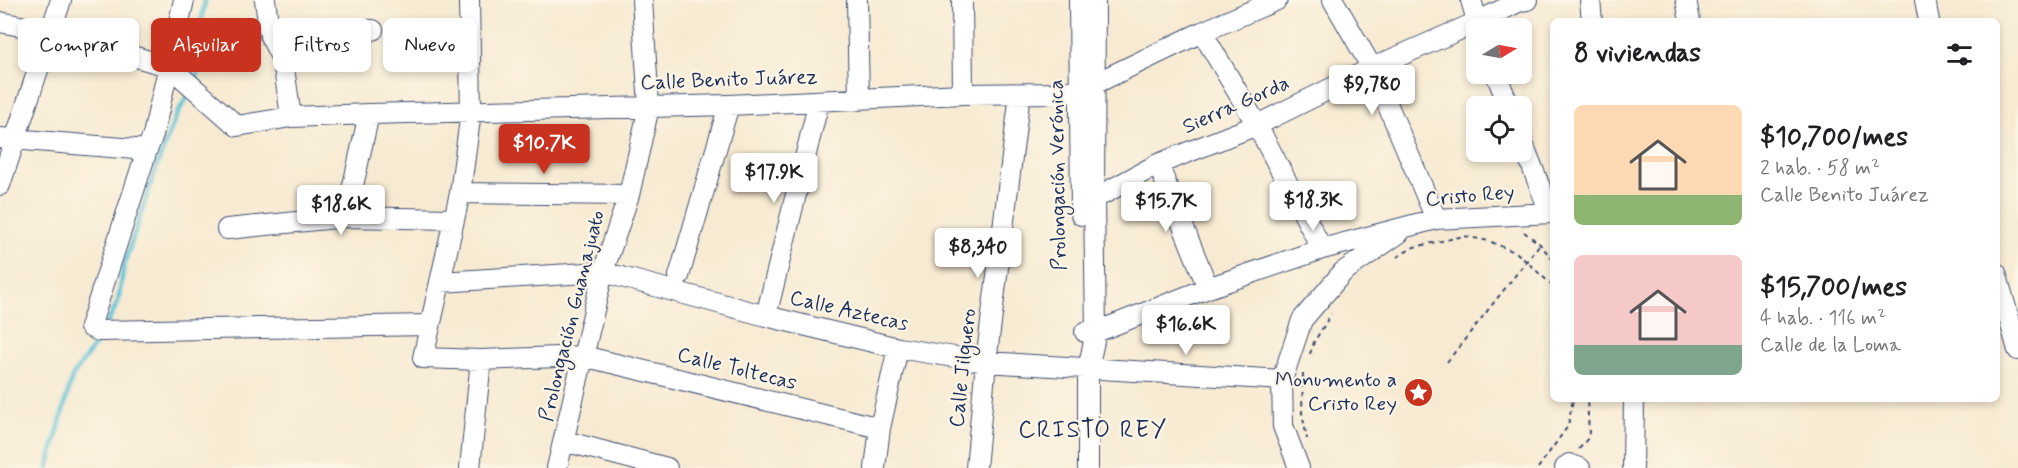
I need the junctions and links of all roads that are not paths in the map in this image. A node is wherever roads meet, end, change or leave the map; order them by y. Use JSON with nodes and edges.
{"nodes":[{"id":1,"x":62,"y":0,"type":"edge"},
{"id":2,"x":184,"y":0,"type":"edge"},
{"id":3,"x":265,"y":0,"type":"edge"},
{"id":4,"x":469,"y":0,"type":"edge"},
{"id":5,"x":642,"y":0,"type":"edge"},
{"id":6,"x":857,"y":0,"type":"edge"},
{"id":7,"x":962,"y":0,"type":"edge"},
{"id":8,"x":1079,"y":0,"type":"edge"},
{"id":9,"x":1095,"y":0,"type":"edge"},
{"id":10,"x":1277,"y":0,"type":"edge"},
{"id":11,"x":1333,"y":0,"type":"edge"},
{"id":12,"x":1471,"y":0,"type":"edge"},
{"id":13,"x":1522,"y":0,"type":"edge"},
{"id":14,"x":1590,"y":0,"type":"edge"},
{"id":15,"x":1686,"y":0,"type":"edge"},
{"id":16,"x":1925,"y":0,"type":"edge"},
{"id":17,"x":56,"y":18,"type":"edge"},
{"id":18,"x":182,"y":18,"type":"edge"},
{"id":19,"x":1476,"y":18,"type":"edge"},
{"id":20,"x":1492,"y":18,"type":"edge"},
{"id":21,"x":1592,"y":18,"type":"edge"},
{"id":22,"x":1689,"y":18,"type":"edge"},
{"id":23,"x":1928,"y":18,"type":"edge"},
{"id":24,"x":0,"y":22,"type":"edge"},
{"id":25,"x":18,"y":26,"type":"edge"},
{"id":26,"x":373,"y":30,"type":"dead end"},
{"id":27,"x":1466,"y":31,"type":"edge"},
{"id":28,"x":1202,"y":32,"type":"junction"},
{"id":29,"x":270,"y":36,"type":"junction"},
{"id":30,"x":1372,"y":68,"type":"junction"},
{"id":31,"x":35,"y":72,"type":"edge"},
{"id":32,"x":176,"y":72,"type":"joint"},
{"id":33,"x":1087,"y":87,"type":"junction"},
{"id":34,"x":963,"y":94,"type":"junction"},
{"id":35,"x":1020,"y":94,"type":"junction"},
{"id":36,"x":859,"y":100,"type":"junction"},
{"id":37,"x":819,"y":101,"type":"junction"},
{"id":38,"x":729,"y":105,"type":"junction"},
{"id":39,"x":649,"y":106,"type":"junction"},
{"id":40,"x":471,"y":112,"type":"junction"},
{"id":41,"x":369,"y":114,"type":"junction"},
{"id":42,"x":291,"y":117,"type":"junction"},
{"id":43,"x":1257,"y":125,"type":"junction"},
{"id":44,"x":7,"y":139,"type":"edge"},
{"id":45,"x":150,"y":142,"type":"junction"},
{"id":46,"x":1531,"y":162,"type":"edge"},
{"id":47,"x":1158,"y":164,"type":"junction"},
{"id":48,"x":0,"y":185,"type":"edge"},
{"id":49,"x":460,"y":193,"type":"junction"},
{"id":50,"x":629,"y":195,"type":"junction"},
{"id":51,"x":1087,"y":202,"type":"junction"},
{"id":52,"x":1550,"y":210,"type":"edge"},
{"id":53,"x":1550,"y":213,"type":"edge"},
{"id":54,"x":346,"y":217,"type":"junction"},
{"id":55,"x":454,"y":219,"type":"junction"},
{"id":56,"x":1436,"y":219,"type":"junction"},
{"id":57,"x":1408,"y":226,"type":"junction"},
{"id":58,"x":227,"y":229,"type":"dead end"},
{"id":59,"x":1322,"y":249,"type":"junction"},
{"id":60,"x":603,"y":272,"type":"junction"},
{"id":61,"x":679,"y":276,"type":"dead end"},
{"id":62,"x":440,"y":282,"type":"junction"},
{"id":63,"x":2000,"y":287,"type":"edge"},
{"id":64,"x":1208,"y":288,"type":"junction"},
{"id":65,"x":766,"y":316,"type":"junction"},
{"id":66,"x":429,"y":325,"type":"junction"},
{"id":67,"x":1091,"y":338,"type":"junction"},
{"id":68,"x":898,"y":348,"type":"junction"},
{"id":69,"x":2018,"y":350,"type":"edge"},
{"id":70,"x":583,"y":356,"type":"junction"},
{"id":71,"x":481,"y":360,"type":"junction"},
{"id":72,"x":986,"y":362,"type":"junction"},
{"id":73,"x":1088,"y":369,"type":"junction"},
{"id":74,"x":1282,"y":380,"type":"junction"},
{"id":75,"x":1634,"y":402,"type":"edge"},
{"id":76,"x":880,"y":428,"type":"junction"},
{"id":77,"x":564,"y":441,"type":"junction"},
{"id":78,"x":470,"y":468,"type":"edge"},
{"id":79,"x":557,"y":468,"type":"edge"},
{"id":80,"x":667,"y":468,"type":"edge"},
{"id":81,"x":875,"y":468,"type":"edge"},
{"id":82,"x":976,"y":468,"type":"edge"},
{"id":83,"x":1088,"y":468,"type":"edge"},
{"id":84,"x":1299,"y":468,"type":"edge"},
{"id":85,"x":1633,"y":468,"type":"edge"}],
"edges":[{"from":1,"to":17,"type":"street"},
{"from":2,"to":18,"type":"street"},
{"from":3,"to":29,"type":"street"},
{"from":4,"to":40,"type":"street"},
{"from":5,"to":39,"type":"street","name":"Prolongación Guanajuato"},
{"from":6,"to":36,"type":"street"},
{"from":7,"to":34,"type":"street"},
{"from":8,"to":33,"type":"street","name":"Prolongación Verónica"},
{"from":9,"to":33,"type":"street","name":"Prolongación Verónica"},
{"from":10,"to":28,"type":"street","name":"Calle Benito Juárez"},
{"from":11,"to":30,"type":"street"},
{"from":12,"to":19,"type":"street"},
{"from":13,"to":20,"type":"street","name":"Sierra Gorda"},
{"from":14,"to":21,"type":"street"},
{"from":15,"to":22,"type":"street"},
{"from":16,"to":23,"type":"street"},
{"from":24,"to":25,"type":"street"},
{"from":26,"to":29,"type":"street"},
{"from":27,"to":30,"type":"street","name":"Sierra Gorda"},
{"from":28,"to":33,"type":"street","name":"Calle Benito Juárez"},
{"from":28,"to":43,"type":"street"},
{"from":29,"to":42,"type":"street"},
{"from":30,"to":43,"type":"street","name":"Sierra Gorda"},
{"from":30,"to":56,"type":"street"},
{"from":31,"to":44,"type":"street"},
{"from":32,"to":42,"type":"street","name":"Calle Benito Juárez"},
{"from":32,"to":45,"type":"street"},
{"from":33,"to":35,"type":"street","name":"Calle Benito Juárez"},
{"from":33,"to":51,"type":"street","name":"Prolongación Verónica"},
{"from":34,"to":35,"type":"street","name":"Calle Benito Juárez"},
{"from":34,"to":36,"type":"street","name":"Calle Benito Juárez"},
{"from":35,"to":72,"type":"street","name":"Calle Jilguero"},
{"from":36,"to":37,"type":"street","name":"Calle Benito Juárez"},
{"from":37,"to":38,"type":"street","name":"Calle Benito Juárez"},
{"from":37,"to":65,"type":"street"},
{"from":38,"to":39,"type":"street","name":"Calle Benito Juárez"},
{"from":38,"to":61,"type":"street"},
{"from":39,"to":40,"type":"street","name":"Calle Benito Juárez"},
{"from":39,"to":50,"type":"street","name":"Prolongación Guanajuato"},
{"from":40,"to":41,"type":"street","name":"Calle Benito Juárez"},
{"from":40,"to":49,"type":"street"},
{"from":41,"to":42,"type":"street","name":"Calle Benito Juárez"},
{"from":41,"to":54,"type":"street"},
{"from":43,"to":47,"type":"street","name":"Sierra Gorda"},
{"from":43,"to":59,"type":"street"},
{"from":44,"to":45,"type":"street"},
{"from":44,"to":48,"type":"street"},
{"from":45,"to":66,"type":"street"},
{"from":46,"to":52,"type":"street"},
{"from":47,"to":51,"type":"street","name":"Sierra Gorda"},
{"from":47,"to":64,"type":"street"},
{"from":49,"to":50,"type":"street"},
{"from":49,"to":55,"type":"street"},
{"from":50,"to":60,"type":"street","name":"Prolongación Guanajuato"},
{"from":51,"to":67,"type":"street","name":"Prolongación Verónica"},
{"from":53,"to":56,"type":"street","name":"Cristo Rey"},
{"from":54,"to":55,"type":"street"},
{"from":54,"to":58,"type":"street"},
{"from":55,"to":62,"type":"street"},
{"from":56,"to":57,"type":"street","name":"Cristo Rey"},
{"from":57,"to":59,"type":"street","name":"Cristo Rey"},
{"from":57,"to":74,"type":"street"},
{"from":59,"to":64,"type":"street","name":"Cristo Rey"},
{"from":60,"to":62,"type":"street","name":"Calle Aztecas"},
{"from":60,"to":65,"type":"street","name":"Calle Aztecas"},
{"from":60,"to":70,"type":"street","name":"Prolongación Guanajuato"},
{"from":62,"to":66,"type":"street"},
{"from":63,"to":69,"type":"street"},
{"from":64,"to":67,"type":"street","name":"Cristo Rey"},
{"from":65,"to":68,"type":"street","name":"Calle Aztecas"},
{"from":66,"to":71,"type":"street","name":"Calle Toltecas"},
{"from":67,"to":73,"type":"street","name":"Prolongación Verónica"},
{"from":68,"to":72,"type":"street","name":"Calle Aztecas"},
{"from":68,"to":76,"type":"street"},
{"from":70,"to":71,"type":"street","name":"Calle Toltecas"},
{"from":70,"to":76,"type":"street","name":"Calle Toltecas"},
{"from":70,"to":77,"type":"street","name":"Prolongación Guanajuato"},
{"from":71,"to":78,"type":"street"},
{"from":72,"to":73,"type":"street","name":"Calle Aztecas"},
{"from":72,"to":82,"type":"street","name":"Calle Jilguero"},
{"from":73,"to":74,"type":"street","name":"Calle Aztecas"},
{"from":73,"to":83,"type":"street","name":"Prolongación Verónica"},
{"from":74,"to":84,"type":"street"},
{"from":75,"to":85,"type":"street"},
{"from":76,"to":81,"type":"street"},
{"from":77,"to":79,"type":"street","name":"Prolongación Guanajuato"},
{"from":77,"to":80,"type":"street"}]}
